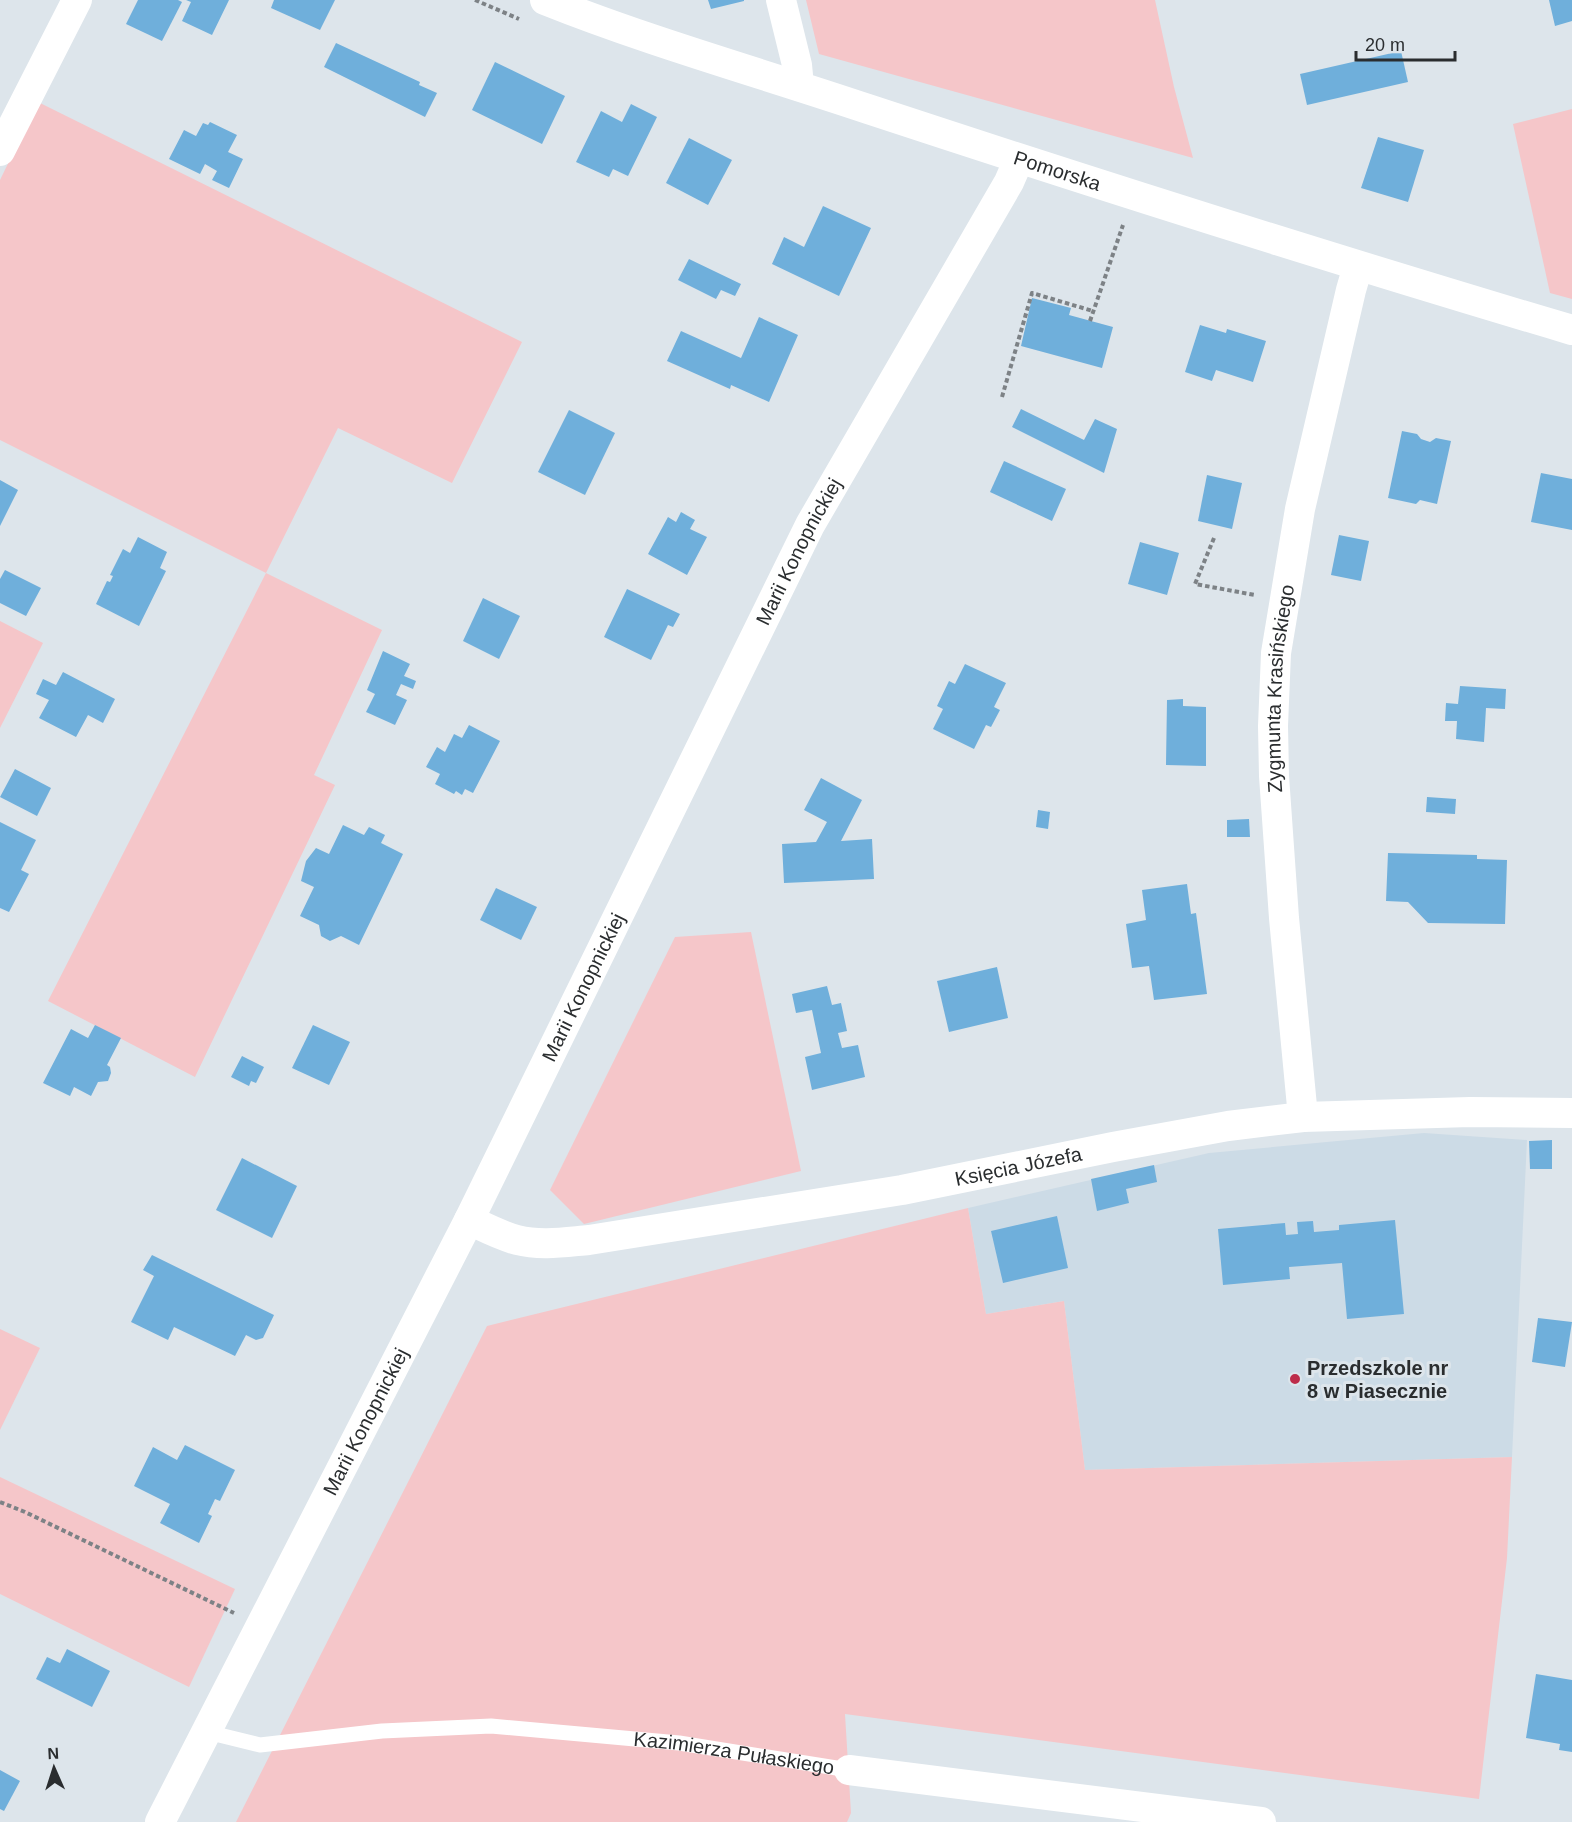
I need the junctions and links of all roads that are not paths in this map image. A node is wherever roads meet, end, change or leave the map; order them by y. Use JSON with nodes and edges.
{"nodes":[{"id":1,"x":77,"y":0,"type":"edge"},
{"id":2,"x":545,"y":0,"type":"edge"},
{"id":3,"x":781,"y":0,"type":"edge"},
{"id":4,"x":799,"y":86,"type":"junction"},
{"id":5,"x":0,"y":152,"type":"edge"},
{"id":6,"x":1019,"y":159,"type":"junction"},
{"id":7,"x":1358,"y":266,"type":"junction"},
{"id":8,"x":1572,"y":330,"type":"edge"},
{"id":9,"x":1572,"y":1113,"type":"edge"},
{"id":10,"x":1303,"y":1116,"type":"junction"},
{"id":11,"x":469,"y":1220,"type":"junction"},
{"id":12,"x":207,"y":1732,"type":"junction"},
{"id":13,"x":849,"y":1770,"type":"joint"},
{"id":14,"x":160,"y":1822,"type":"edge"},
{"id":15,"x":1261,"y":1822,"type":"edge"}],
"edges":[{"from":1,"to":5,"type":"street"},
{"from":2,"to":4,"type":"street","name":"Pomorska"},
{"from":3,"to":4,"type":"street"},
{"from":4,"to":6,"type":"street","name":"Pomorska"},
{"from":6,"to":7,"type":"street","name":"Pomorska"},
{"from":6,"to":11,"type":"street","name":"Marii Konopnickiej"},
{"from":7,"to":8,"type":"street","name":"Pomorska"},
{"from":7,"to":10,"type":"street","name":"Zygmunta Krasińskiego"},
{"from":9,"to":10,"type":"street","name":"Księcia Józefa"},
{"from":10,"to":11,"type":"street","name":"Księcia Józefa"},
{"from":11,"to":12,"type":"street","name":"Marii Konopnickiej"},
{"from":12,"to":13,"type":"lane","name":"Kazimierza Pułaskiego"},
{"from":12,"to":14,"type":"street","name":"Marii Konopnickiej"},
{"from":13,"to":15,"type":"street","name":"Kazimierza Pułaskiego"}]}
